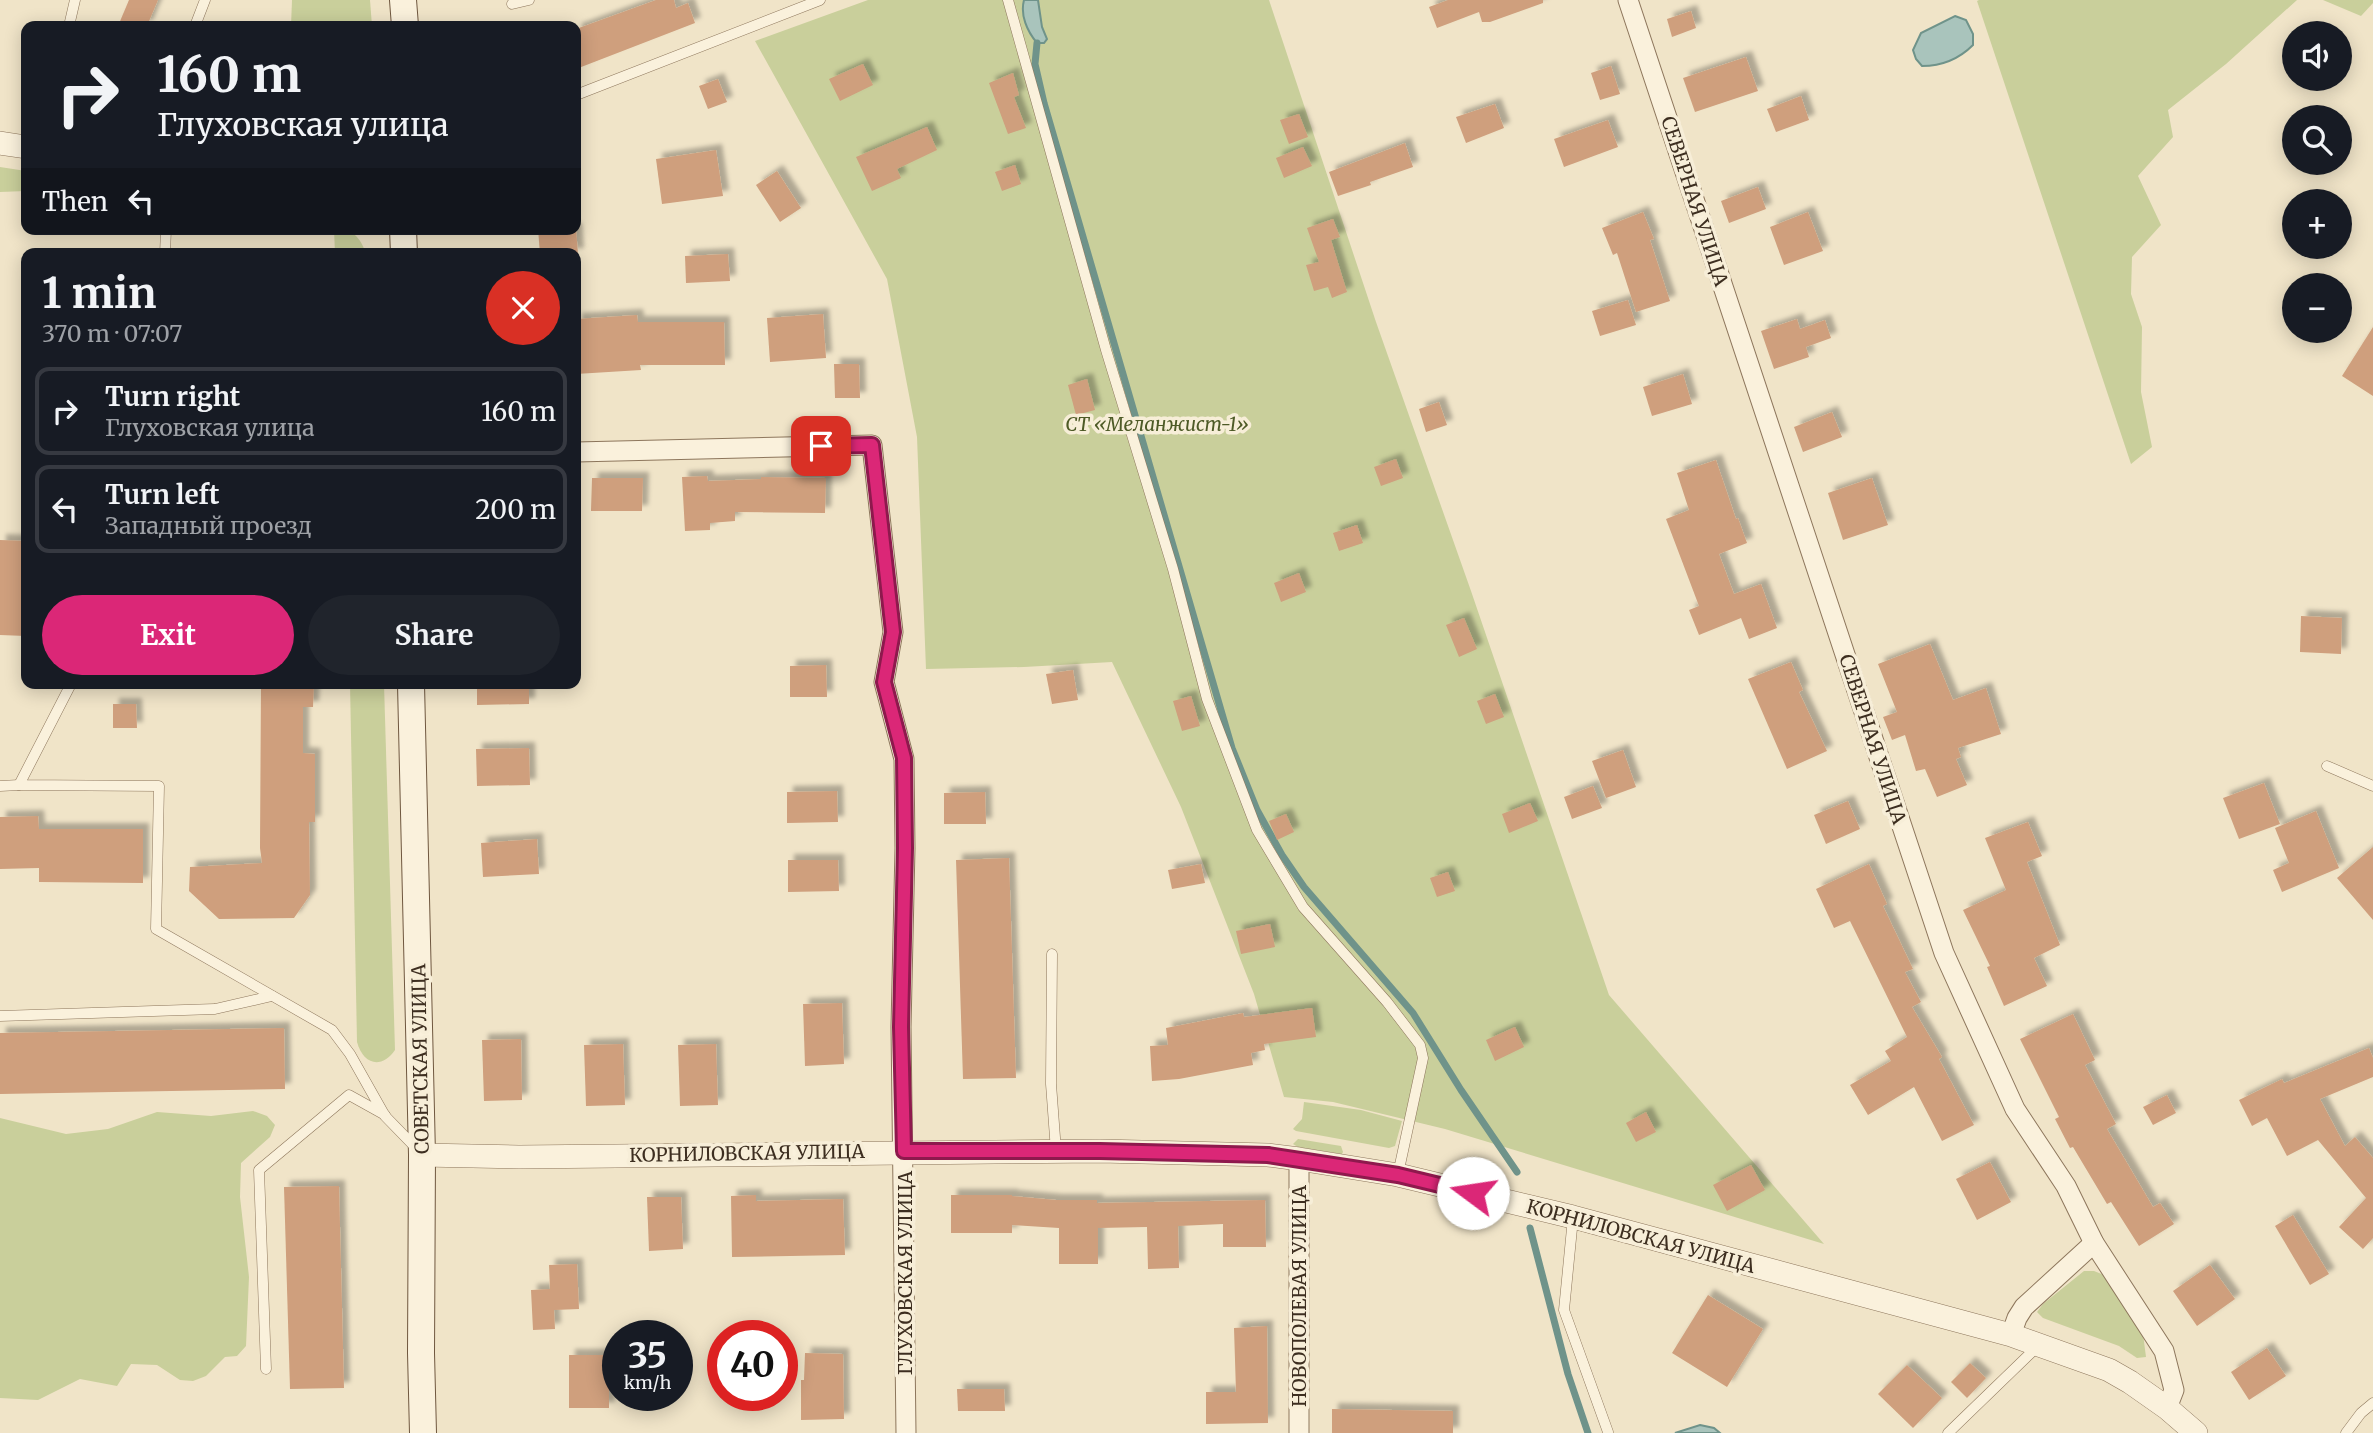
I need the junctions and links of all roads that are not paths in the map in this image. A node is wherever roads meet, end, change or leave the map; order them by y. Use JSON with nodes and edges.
{"nodes":[{"id":1,"x":75,"y":0,"type":"edge"},
{"id":2,"x":205,"y":0,"type":"edge"},
{"id":3,"x":403,"y":0,"type":"edge"},
{"id":4,"x":529,"y":0,"type":"edge"},
{"id":5,"x":821,"y":0,"type":"edge"},
{"id":6,"x":1008,"y":0,"type":"edge"},
{"id":7,"x":1628,"y":0,"type":"edge"},
{"id":8,"x":512,"y":4,"type":"dead end"},
{"id":9,"x":70,"y":21,"type":"edge"},
{"id":10,"x":197,"y":21,"type":"edge"},
{"id":11,"x":405,"y":21,"type":"edge"},
{"id":12,"x":581,"y":93,"type":"edge"},
{"id":13,"x":0,"y":143,"type":"edge"},
{"id":14,"x":21,"y":146,"type":"edge"},
{"id":15,"x":581,"y":452,"type":"edge"},
{"id":16,"x":68,"y":689,"type":"edge"},
{"id":17,"x":411,"y":689,"type":"edge"},
{"id":18,"x":2327,"y":766,"type":"dead end"},
{"id":19,"x":19,"y":785,"type":"junction"},
{"id":20,"x":0,"y":786,"type":"edge"},
{"id":21,"x":2373,"y":786,"type":"edge"},
{"id":22,"x":1052,"y":954,"type":"dead end"},
{"id":23,"x":272,"y":996,"type":"junction"},
{"id":24,"x":0,"y":1016,"type":"edge"},
{"id":25,"x":385,"y":1116,"type":"junction"},
{"id":26,"x":904,"y":1151,"type":"junction"},
{"id":27,"x":1056,"y":1151,"type":"junction"},
{"id":28,"x":422,"y":1155,"type":"junction"},
{"id":29,"x":1299,"y":1159,"type":"junction"},
{"id":30,"x":1398,"y":1175,"type":"junction"},
{"id":31,"x":1573,"y":1217,"type":"junction"},
{"id":32,"x":2094,"y":1243,"type":"junction"},
{"id":33,"x":2011,"y":1335,"type":"junction"},
{"id":34,"x":2039,"y":1345,"type":"junction"},
{"id":35,"x":266,"y":1369,"type":"dead end"},
{"id":36,"x":2373,"y":1403,"type":"edge"},
{"id":37,"x":2167,"y":1408,"type":"junction"},
{"id":38,"x":1608,"y":1432,"type":"edge"},
{"id":39,"x":423,"y":1433,"type":"edge"},
{"id":40,"x":906,"y":1433,"type":"edge"},
{"id":41,"x":1299,"y":1433,"type":"edge"},
{"id":42,"x":1948,"y":1433,"type":"edge"},
{"id":43,"x":2196,"y":1433,"type":"edge"},
{"id":44,"x":2346,"y":1433,"type":"edge"}],
"edges":[{"from":1,"to":9,"type":"lane"},
{"from":2,"to":10,"type":"lane"},
{"from":3,"to":11,"type":"main road"},
{"from":4,"to":8,"type":"lane"},
{"from":5,"to":12,"type":"lane"},
{"from":6,"to":30,"type":"lane"},
{"from":7,"to":32,"type":"street","name":"СЕВЕРНАЯ УЛИЦА"},
{"from":13,"to":14,"type":"street"},
{"from":15,"to":26,"type":"street","name":"ГЛУХОВСКАЯ УЛИЦА"},
{"from":16,"to":19,"type":"lane"},
{"from":17,"to":28,"type":"main road","name":"СОВЕТСКАЯ УЛИЦА"},
{"from":18,"to":21,"type":"lane"},
{"from":19,"to":20,"type":"lane"},
{"from":19,"to":23,"type":"lane"},
{"from":22,"to":27,"type":"lane"},
{"from":23,"to":24,"type":"lane"},
{"from":23,"to":25,"type":"lane"},
{"from":25,"to":28,"type":"lane"},
{"from":25,"to":35,"type":"lane"},
{"from":26,"to":27,"type":"street","name":"КОРНИЛОВСКАЯ УЛИЦА"},
{"from":26,"to":28,"type":"street","name":"КОРНИЛОВСКАЯ УЛИЦА"},
{"from":26,"to":40,"type":"street","name":"ГЛУХОВСКАЯ УЛИЦА"},
{"from":27,"to":29,"type":"street","name":"КОРНИЛОВСКАЯ УЛИЦА"},
{"from":28,"to":39,"type":"main road","name":"СОВЕТСКАЯ УЛИЦА"},
{"from":29,"to":30,"type":"street","name":"КОРНИЛОВСКАЯ УЛИЦА"},
{"from":29,"to":41,"type":"street","name":"НОВОПОЛЕВАЯ УЛИЦА"},
{"from":30,"to":31,"type":"street","name":"КОРНИЛОВСКАЯ УЛИЦА"},
{"from":31,"to":33,"type":"street","name":"КОРНИЛОВСКАЯ УЛИЦА"},
{"from":31,"to":38,"type":"lane"},
{"from":32,"to":33,"type":"street"},
{"from":32,"to":37,"type":"street","name":"СЕВЕРНАЯ УЛИЦА"},
{"from":33,"to":34,"type":"street","name":"КОРНИЛОВСКАЯ УЛИЦА"},
{"from":34,"to":37,"type":"street","name":"КОРНИЛОВСКАЯ УЛИЦА"},
{"from":34,"to":42,"type":"lane"},
{"from":36,"to":44,"type":"lane"},
{"from":37,"to":43,"type":"street"}]}
